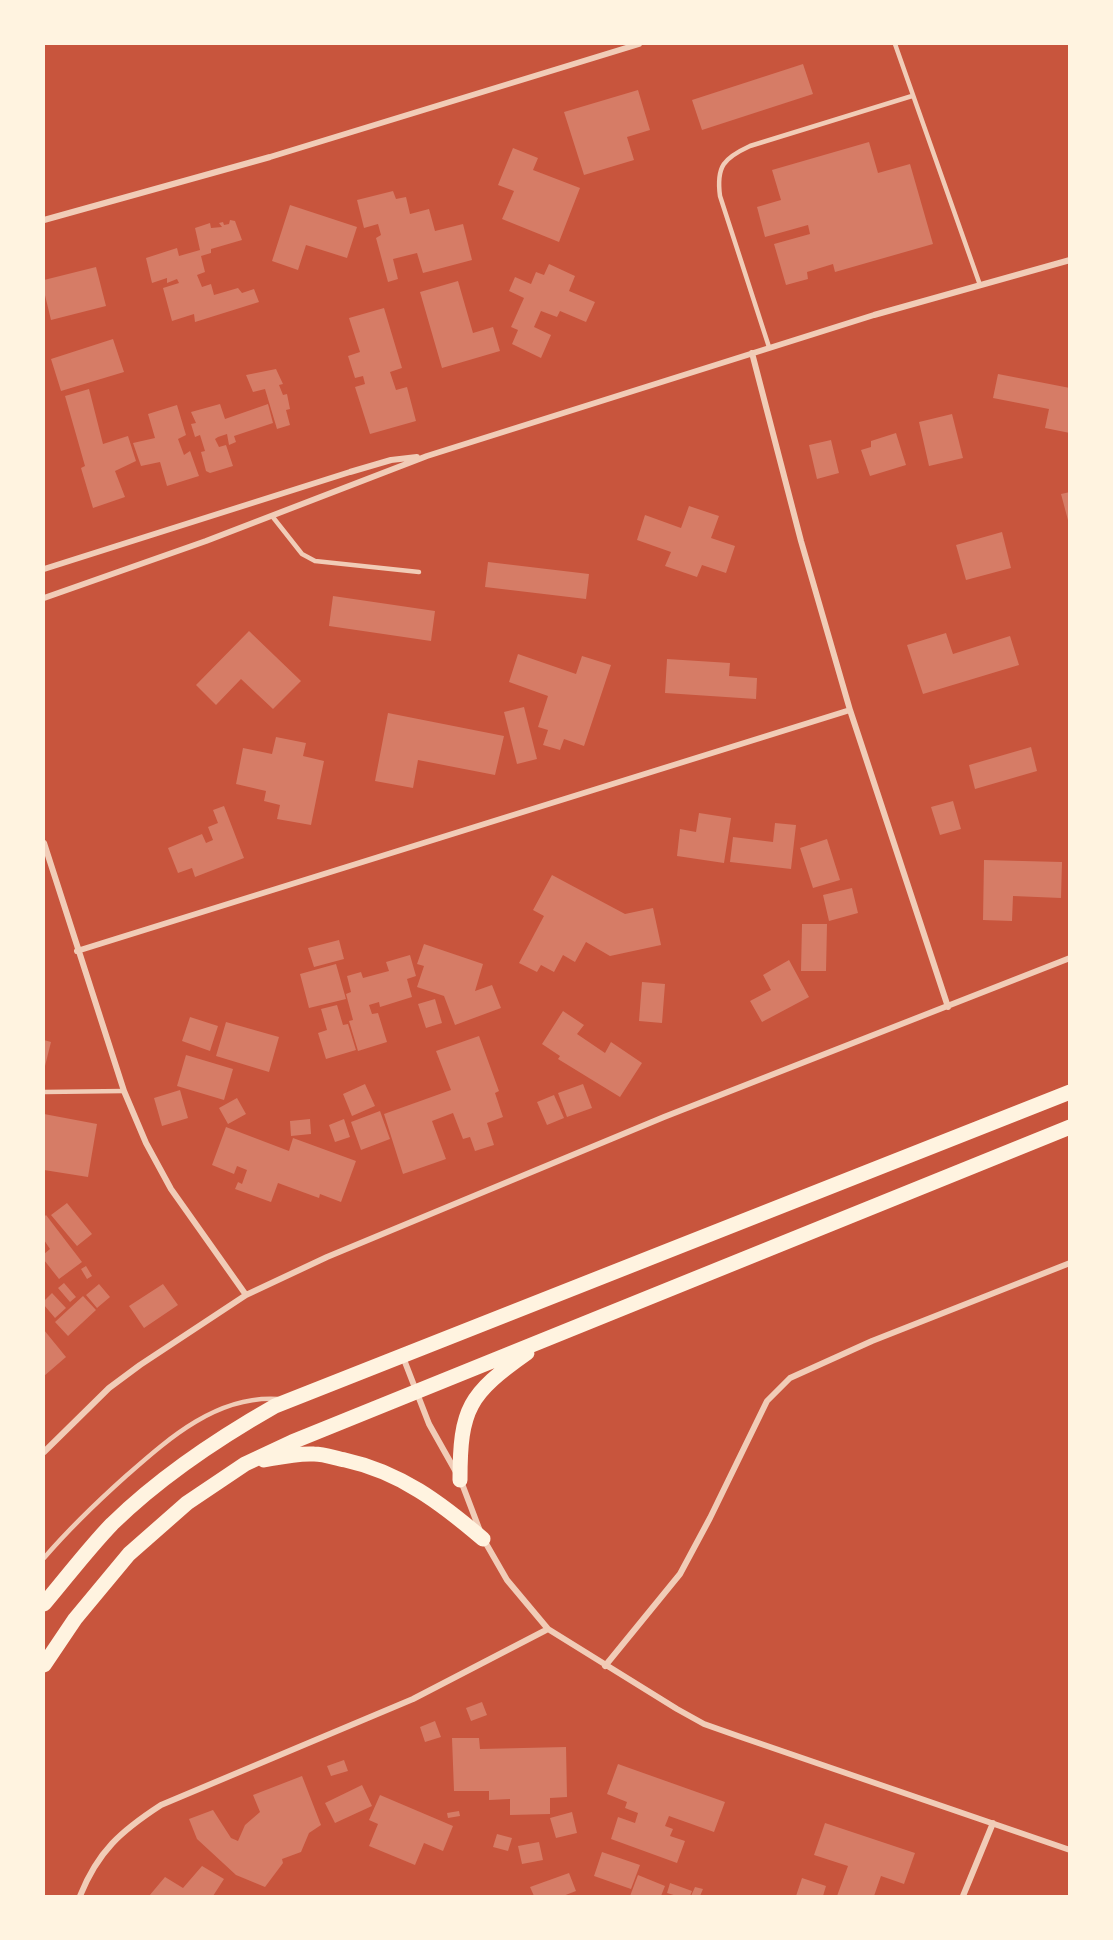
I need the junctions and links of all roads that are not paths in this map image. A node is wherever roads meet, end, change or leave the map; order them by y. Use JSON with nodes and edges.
{"nodes":[{"id":1,"x":639,"y":44,"type":"edge"},
{"id":2,"x":895,"y":44,"type":"edge"},
{"id":3,"x":912,"y":96,"type":"junction"},
{"id":4,"x":44,"y":220,"type":"edge"},
{"id":5,"x":1070,"y":260,"type":"edge"},
{"id":6,"x":980,"y":285,"type":"junction"},
{"id":7,"x":769,"y":347,"type":"junction"},
{"id":8,"x":752,"y":353,"type":"junction"},
{"id":9,"x":427,"y":456,"type":"junction"},
{"id":10,"x":272,"y":516,"type":"junction"},
{"id":11,"x":44,"y":568,"type":"edge"},
{"id":12,"x":419,"y":572,"type":"dead end"},
{"id":13,"x":44,"y":597,"type":"edge"},
{"id":14,"x":850,"y":710,"type":"junction"},
{"id":15,"x":44,"y":843,"type":"edge"},
{"id":16,"x":77,"y":951,"type":"junction"},
{"id":17,"x":1070,"y":958,"type":"edge"},
{"id":18,"x":948,"y":1007,"type":"junction"},
{"id":19,"x":123,"y":1091,"type":"junction"},
{"id":20,"x":44,"y":1092,"type":"edge"},
{"id":21,"x":1070,"y":1092,"type":"edge"},
{"id":22,"x":1070,"y":1127,"type":"edge"},
{"id":23,"x":1070,"y":1263,"type":"edge"},
{"id":24,"x":246,"y":1295,"type":"junction"},
{"id":25,"x":547,"y":1339,"type":"junction"},
{"id":26,"x":402,"y":1356,"type":"junction"},
{"id":27,"x":416,"y":1391,"type":"junction"},
{"id":28,"x":290,"y":1399,"type":"junction"},
{"id":29,"x":44,"y":1452,"type":"edge"},
{"id":30,"x":245,"y":1464,"type":"junction"},
{"id":31,"x":460,"y":1480,"type":"junction"},
{"id":32,"x":483,"y":1539,"type":"junction"},
{"id":33,"x":44,"y":1558,"type":"edge"},
{"id":34,"x":44,"y":1604,"type":"edge"},
{"id":35,"x":548,"y":1629,"type":"junction"},
{"id":36,"x":44,"y":1665,"type":"edge"},
{"id":37,"x":605,"y":1666,"type":"junction"},
{"id":38,"x":993,"y":1823,"type":"junction"},
{"id":39,"x":1070,"y":1850,"type":"edge"},
{"id":40,"x":80,"y":1896,"type":"edge"},
{"id":41,"x":963,"y":1896,"type":"edge"}],
"edges":[{"from":1,"to":4,"type":"street"},
{"from":2,"to":3,"type":"lane"},
{"from":3,"to":6,"type":"lane"},
{"from":3,"to":7,"type":"lane"},
{"from":5,"to":6,"type":"street"},
{"from":6,"to":7,"type":"street"},
{"from":7,"to":8,"type":"street"},
{"from":8,"to":9,"type":"street"},
{"from":8,"to":14,"type":"street"},
{"from":9,"to":10,"type":"street"},
{"from":9,"to":11,"type":"street"},
{"from":10,"to":12,"type":"lane"},
{"from":10,"to":13,"type":"street"},
{"from":14,"to":16,"type":"street"},
{"from":14,"to":18,"type":"street"},
{"from":15,"to":16,"type":"street"},
{"from":16,"to":19,"type":"street"},
{"from":17,"to":18,"type":"street"},
{"from":18,"to":24,"type":"street"},
{"from":19,"to":20,"type":"lane"},
{"from":19,"to":24,"type":"street"},
{"from":21,"to":26,"type":"main road"},
{"from":22,"to":25,"type":"main road"},
{"from":23,"to":37,"type":"street"},
{"from":24,"to":29,"type":"street"},
{"from":25,"to":27,"type":"main road"},
{"from":25,"to":31,"type":"main road"},
{"from":26,"to":27,"type":"street"},
{"from":26,"to":28,"type":"main road"},
{"from":27,"to":30,"type":"main road"},
{"from":27,"to":31,"type":"street"},
{"from":28,"to":33,"type":"lane"},
{"from":28,"to":34,"type":"main road"},
{"from":30,"to":32,"type":"main road"},
{"from":30,"to":36,"type":"main road"},
{"from":31,"to":32,"type":"street"},
{"from":32,"to":35,"type":"street"},
{"from":35,"to":37,"type":"street"},
{"from":35,"to":40,"type":"street"},
{"from":37,"to":38,"type":"street"},
{"from":38,"to":39,"type":"street"},
{"from":38,"to":41,"type":"street"}]}
